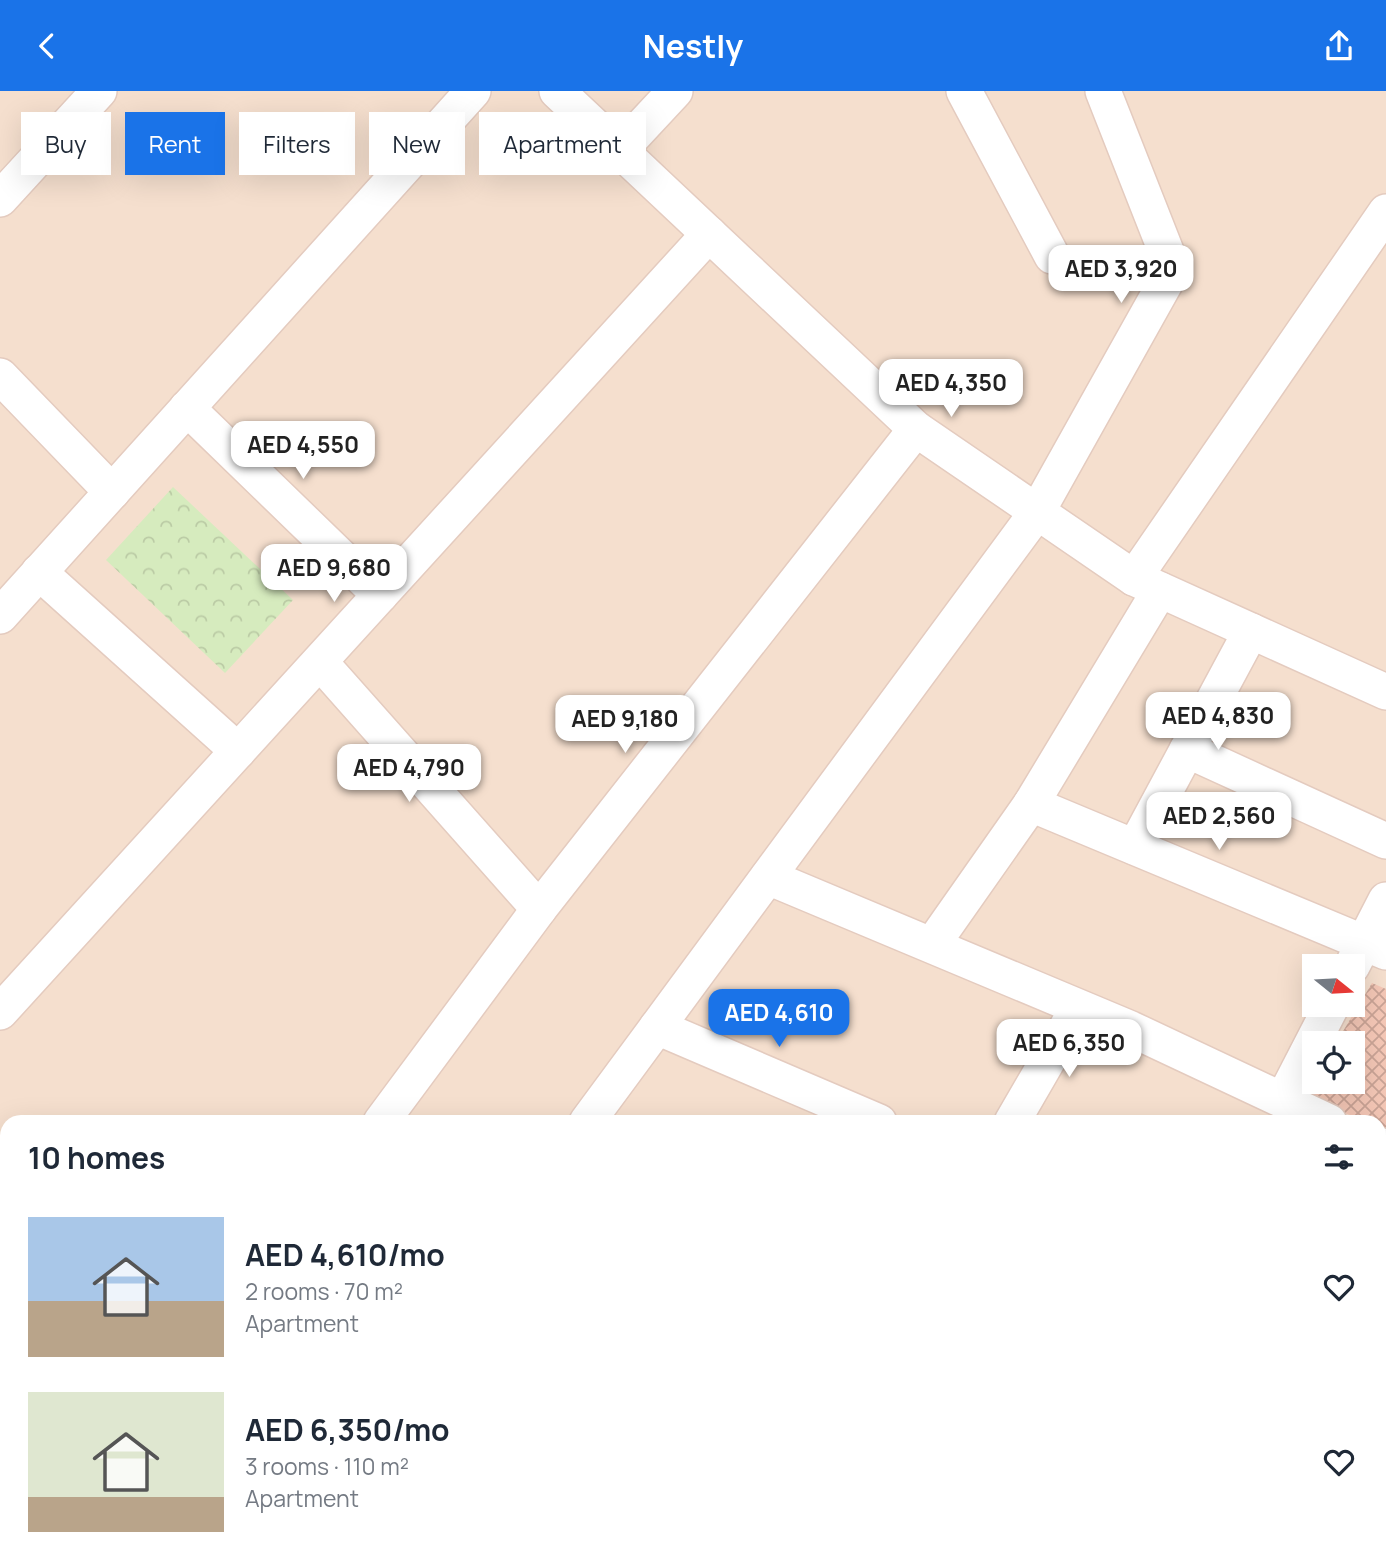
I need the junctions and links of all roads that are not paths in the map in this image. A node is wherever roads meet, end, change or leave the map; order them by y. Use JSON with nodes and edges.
{"nodes":[{"id":1,"x":473,"y":91,"type":"edge"},
{"id":2,"x":557,"y":91,"type":"edge"},
{"id":3,"x":675,"y":91,"type":"edge"},
{"id":4,"x":964,"y":91,"type":"edge"},
{"id":5,"x":1103,"y":91,"type":"edge"},
{"id":6,"x":78,"y":98,"type":"edge"},
{"id":7,"x":579,"y":112,"type":"edge"},
{"id":8,"x":646,"y":122,"type":"edge"},
{"id":9,"x":646,"y":175,"type":"edge"},
{"id":10,"x":0,"y":199,"type":"edge"},
{"id":11,"x":1386,"y":212,"type":"edge"},
{"id":12,"x":709,"y":234,"type":"junction"},
{"id":13,"x":1052,"y":256,"type":"dead end"},
{"id":14,"x":0,"y":376,"type":"edge"},
{"id":15,"x":187,"y":408,"type":"junction"},
{"id":16,"x":916,"y":429,"type":"junction"},
{"id":17,"x":111,"y":492,"type":"junction"},
{"id":18,"x":1037,"y":512,"type":"junction"},
{"id":19,"x":39,"y":572,"type":"junction"},
{"id":20,"x":1147,"y":584,"type":"junction"},
{"id":21,"x":380,"y":595,"type":"junction"},
{"id":22,"x":0,"y":616,"type":"edge"},
{"id":23,"x":1251,"y":631,"type":"junction"},
{"id":24,"x":320,"y":662,"type":"junction"},
{"id":25,"x":1386,"y":692,"type":"edge"},
{"id":26,"x":1187,"y":750,"type":"junction"},
{"id":27,"x":239,"y":751,"type":"junction"},
{"id":28,"x":1031,"y":804,"type":"junction"},
{"id":29,"x":1386,"y":841,"type":"edge"},
{"id":30,"x":1135,"y":847,"type":"junction"},
{"id":31,"x":768,"y":877,"type":"junction"},
{"id":32,"x":1386,"y":900,"type":"edge"},
{"id":33,"x":539,"y":909,"type":"junction"},
{"id":34,"x":932,"y":945,"type":"junction"},
{"id":35,"x":1367,"y":954,"type":"edge"},
{"id":36,"x":1078,"y":1008,"type":"junction"},
{"id":37,"x":0,"y":1012,"type":"edge"},
{"id":38,"x":1325,"y":1017,"type":"edge"},
{"id":39,"x":657,"y":1027,"type":"junction"},
{"id":40,"x":1271,"y":1106,"type":"edge"},
{"id":41,"x":386,"y":1115,"type":"edge"},
{"id":42,"x":592,"y":1115,"type":"edge"},
{"id":43,"x":863,"y":1115,"type":"edge"},
{"id":44,"x":1016,"y":1115,"type":"edge"},
{"id":45,"x":1304,"y":1115,"type":"edge"}],
"edges":[{"from":1,"to":15,"type":"street"},
{"from":2,"to":7,"type":"street"},
{"from":3,"to":8,"type":"street"},
{"from":4,"to":13,"type":"street"},
{"from":5,"to":18,"type":"street"},
{"from":6,"to":10,"type":"street"},
{"from":9,"to":12,"type":"street"},
{"from":11,"to":20,"type":"street"},
{"from":12,"to":16,"type":"street"},
{"from":12,"to":21,"type":"street"},
{"from":14,"to":17,"type":"street"},
{"from":15,"to":17,"type":"street"},
{"from":15,"to":21,"type":"street"},
{"from":16,"to":18,"type":"street"},
{"from":16,"to":33,"type":"street"},
{"from":17,"to":19,"type":"street"},
{"from":18,"to":20,"type":"street"},
{"from":18,"to":31,"type":"street"},
{"from":19,"to":22,"type":"street"},
{"from":19,"to":27,"type":"street"},
{"from":20,"to":23,"type":"street"},
{"from":20,"to":28,"type":"street"},
{"from":21,"to":24,"type":"street"},
{"from":23,"to":25,"type":"street"},
{"from":23,"to":26,"type":"street"},
{"from":24,"to":27,"type":"street"},
{"from":24,"to":33,"type":"street"},
{"from":26,"to":29,"type":"street"},
{"from":26,"to":30,"type":"street"},
{"from":27,"to":37,"type":"street"},
{"from":28,"to":30,"type":"street"},
{"from":28,"to":34,"type":"street"},
{"from":30,"to":35,"type":"street"},
{"from":31,"to":34,"type":"street"},
{"from":31,"to":39,"type":"street"},
{"from":32,"to":35,"type":"street"},
{"from":33,"to":41,"type":"street"},
{"from":34,"to":36,"type":"street"},
{"from":36,"to":40,"type":"street"},
{"from":36,"to":44,"type":"street"},
{"from":38,"to":40,"type":"street"},
{"from":39,"to":42,"type":"street"},
{"from":39,"to":43,"type":"street"},
{"from":40,"to":45,"type":"street"}]}
